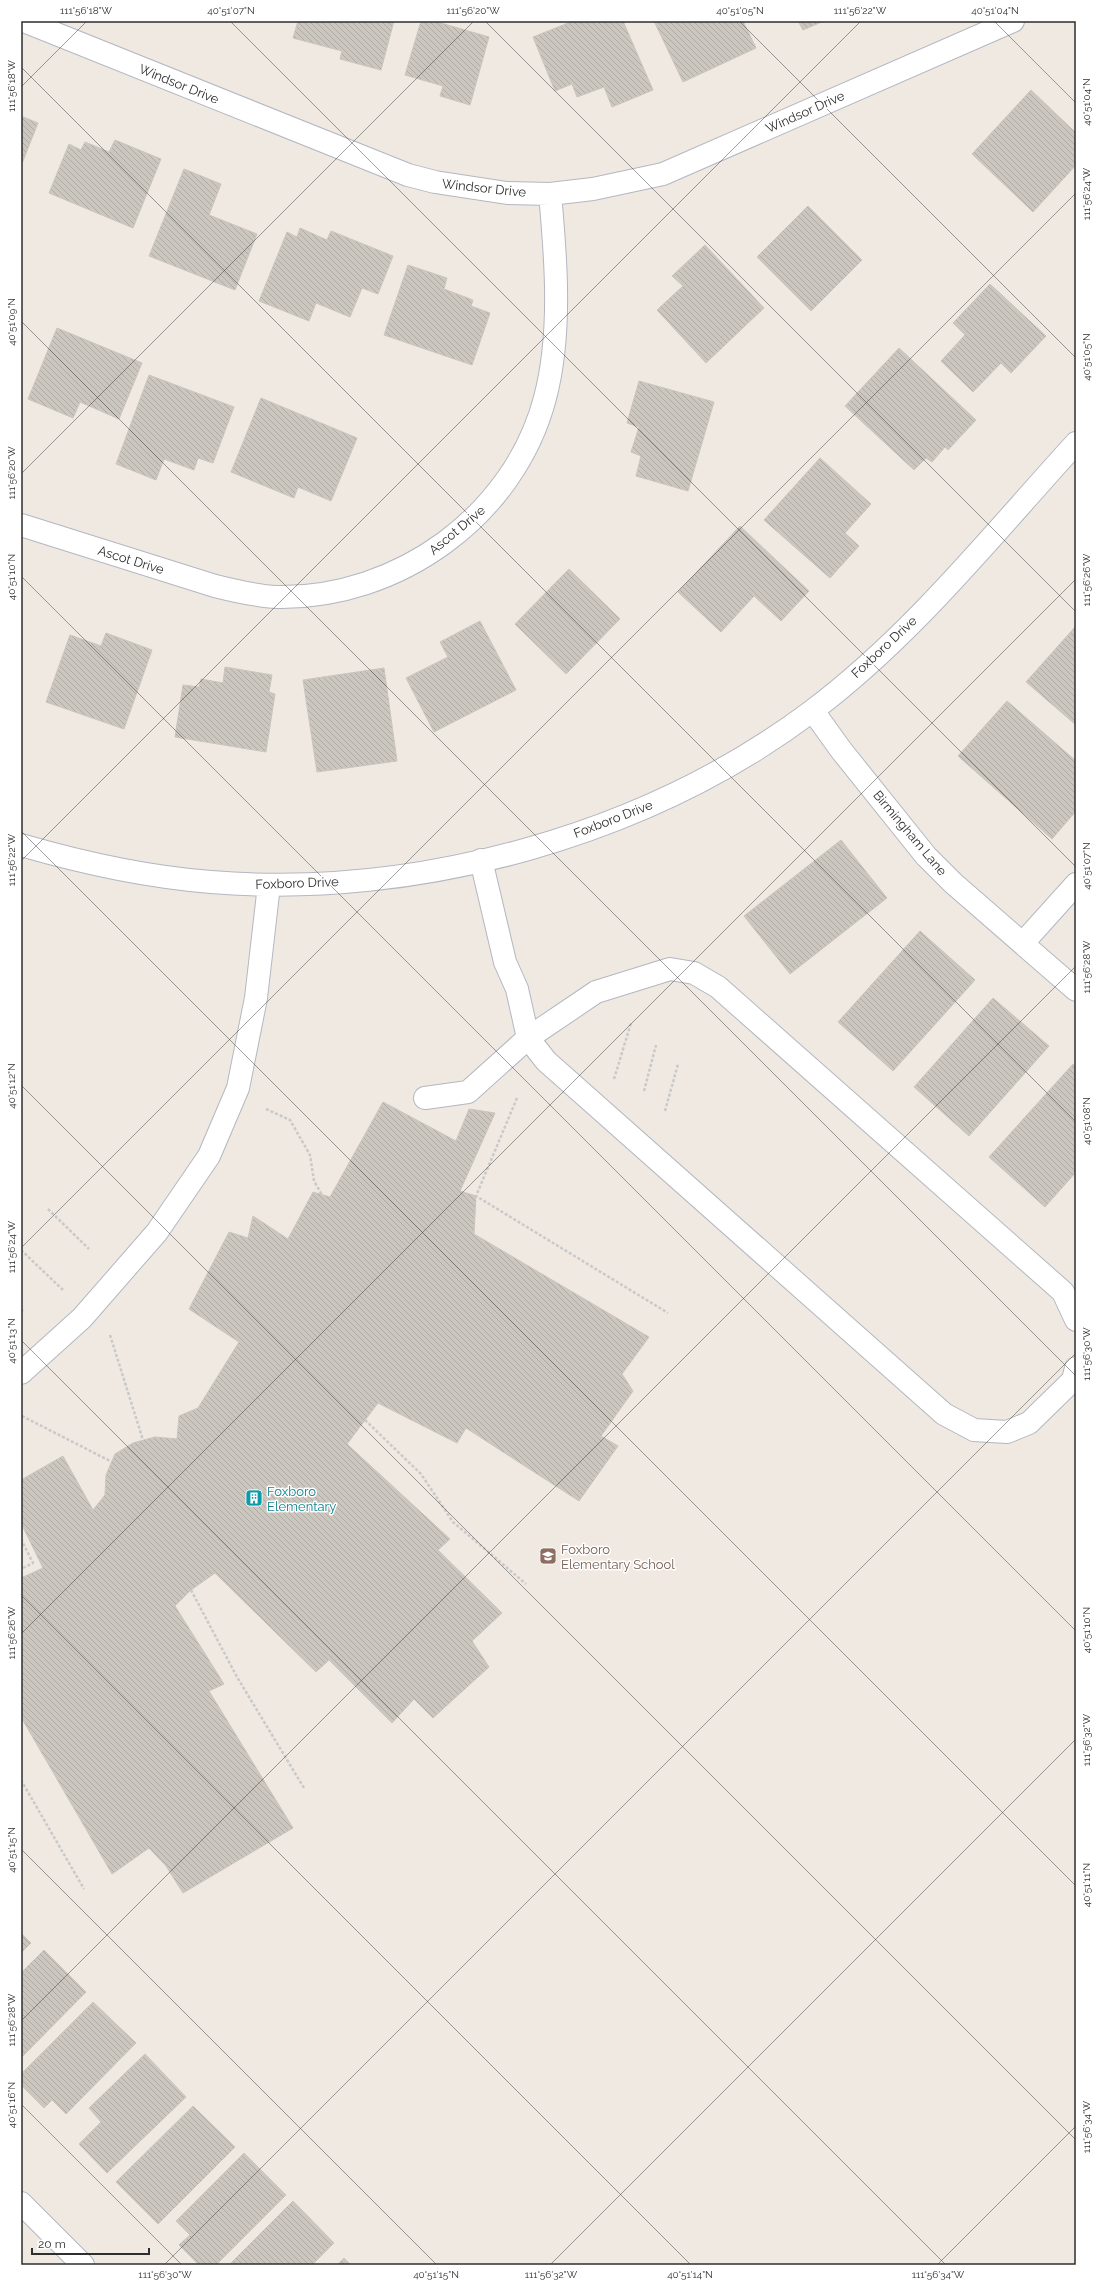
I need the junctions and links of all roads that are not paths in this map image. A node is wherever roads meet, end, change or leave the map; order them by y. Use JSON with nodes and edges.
{"nodes":[{"id":1,"x":24,"y":21,"type":"edge"},
{"id":2,"x":1013,"y":21,"type":"edge"},
{"id":3,"x":550,"y":194,"type":"junction"},
{"id":4,"x":1076,"y":443,"type":"edge"},
{"id":5,"x":21,"y":525,"type":"edge"},
{"id":6,"x":813,"y":711,"type":"junction"},
{"id":7,"x":21,"y":845,"type":"edge"},
{"id":8,"x":481,"y":860,"type":"junction"},
{"id":9,"x":1076,"y":884,"type":"edge"},
{"id":10,"x":269,"y":885,"type":"junction"},
{"id":11,"x":1023,"y":943,"type":"junction"},
{"id":12,"x":1076,"y":990,"type":"edge"},
{"id":13,"x":528,"y":1038,"type":"junction"},
{"id":14,"x":425,"y":1098,"type":"dead end"},
{"id":15,"x":1076,"y":1320,"type":"edge"},
{"id":16,"x":1076,"y":1368,"type":"edge"},
{"id":17,"x":21,"y":1373,"type":"edge"},
{"id":18,"x":21,"y":2203,"type":"edge"},
{"id":19,"x":83,"y":2265,"type":"edge"}],
"edges":[{"from":1,"to":3,"type":"street","name":"Windsor Drive"},
{"from":2,"to":3,"type":"street","name":"Windsor Drive"},
{"from":3,"to":5,"type":"street","name":"Ascot Drive"},
{"from":4,"to":6,"type":"street","name":"Foxboro Drive"},
{"from":6,"to":8,"type":"street","name":"Foxboro Drive"},
{"from":6,"to":11,"type":"street","name":"Birmingham Lane"},
{"from":7,"to":10,"type":"street","name":"Foxboro Drive"},
{"from":8,"to":10,"type":"street","name":"Foxboro Drive"},
{"from":8,"to":13,"type":"street"},
{"from":9,"to":11,"type":"street"},
{"from":10,"to":17,"type":"street"},
{"from":11,"to":12,"type":"street","name":"Birmingham Lane"},
{"from":13,"to":14,"type":"street"},
{"from":13,"to":15,"type":"street"},
{"from":13,"to":16,"type":"street"},
{"from":18,"to":19,"type":"street"}]}
